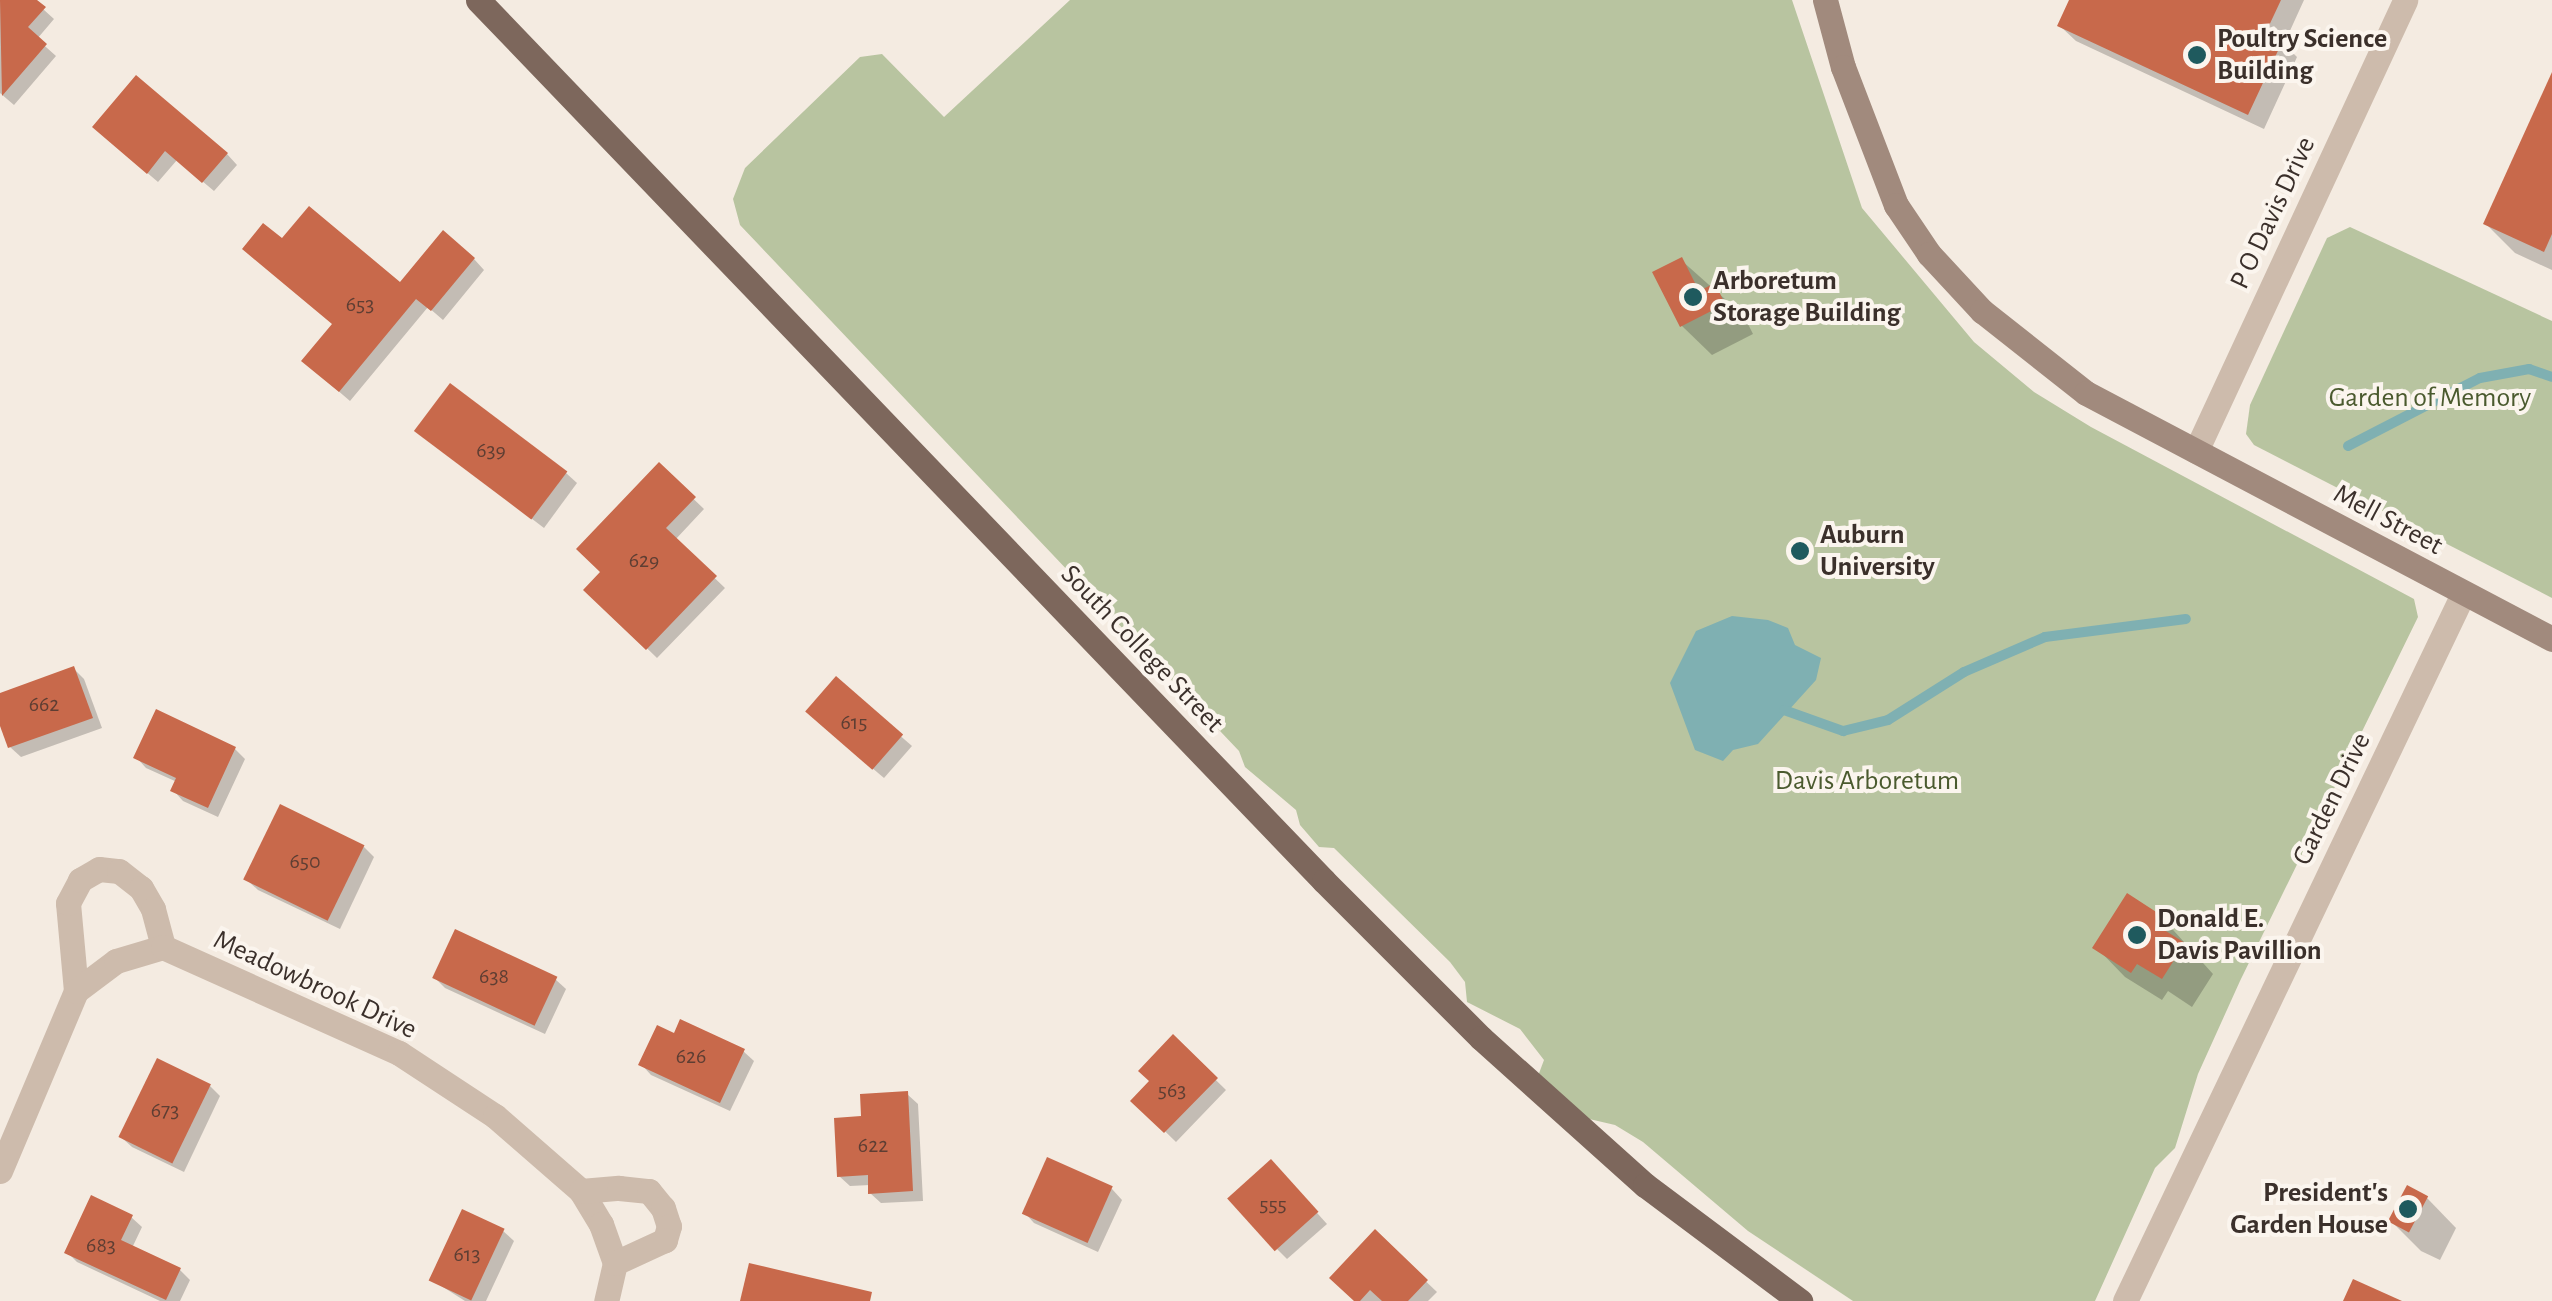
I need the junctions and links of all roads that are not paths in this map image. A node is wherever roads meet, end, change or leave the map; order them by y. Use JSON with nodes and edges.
{"nodes":[{"id":1,"x":478,"y":0,"type":"edge"},
{"id":2,"x":1825,"y":0,"type":"edge"},
{"id":3,"x":2405,"y":0,"type":"edge"},
{"id":4,"x":2196,"y":451,"type":"junction"},
{"id":5,"x":2463,"y":594,"type":"junction"},
{"id":6,"x":2552,"y":640,"type":"edge"},
{"id":7,"x":163,"y":947,"type":"junction"},
{"id":8,"x":76,"y":991,"type":"junction"},
{"id":9,"x":0,"y":1171,"type":"edge"},
{"id":10,"x":581,"y":1192,"type":"junction"},
{"id":11,"x":615,"y":1264,"type":"junction"},
{"id":12,"x":606,"y":1301,"type":"edge"},
{"id":13,"x":1800,"y":1301,"type":"edge"},
{"id":14,"x":2125,"y":1301,"type":"edge"}],
"edges":[{"from":1,"to":13,"type":"main road","name":"South College Street"},
{"from":2,"to":4,"type":"street","name":"Mell Street"},
{"from":3,"to":4,"type":"street","name":"P O Davis Drive"},
{"from":4,"to":5,"type":"street","name":"Mell Street"},
{"from":5,"to":6,"type":"street","name":"Mell Street"},
{"from":5,"to":14,"type":"street","name":"Garden Drive"},
{"from":7,"to":8,"type":"street"},
{"from":7,"to":8,"type":"street"},
{"from":7,"to":10,"type":"street","name":"Meadowbrook Drive"},
{"from":8,"to":9,"type":"street"},
{"from":10,"to":11,"type":"street","name":"Meadowbrook Drive"},
{"from":10,"to":11,"type":"street"},
{"from":11,"to":12,"type":"street"}]}
